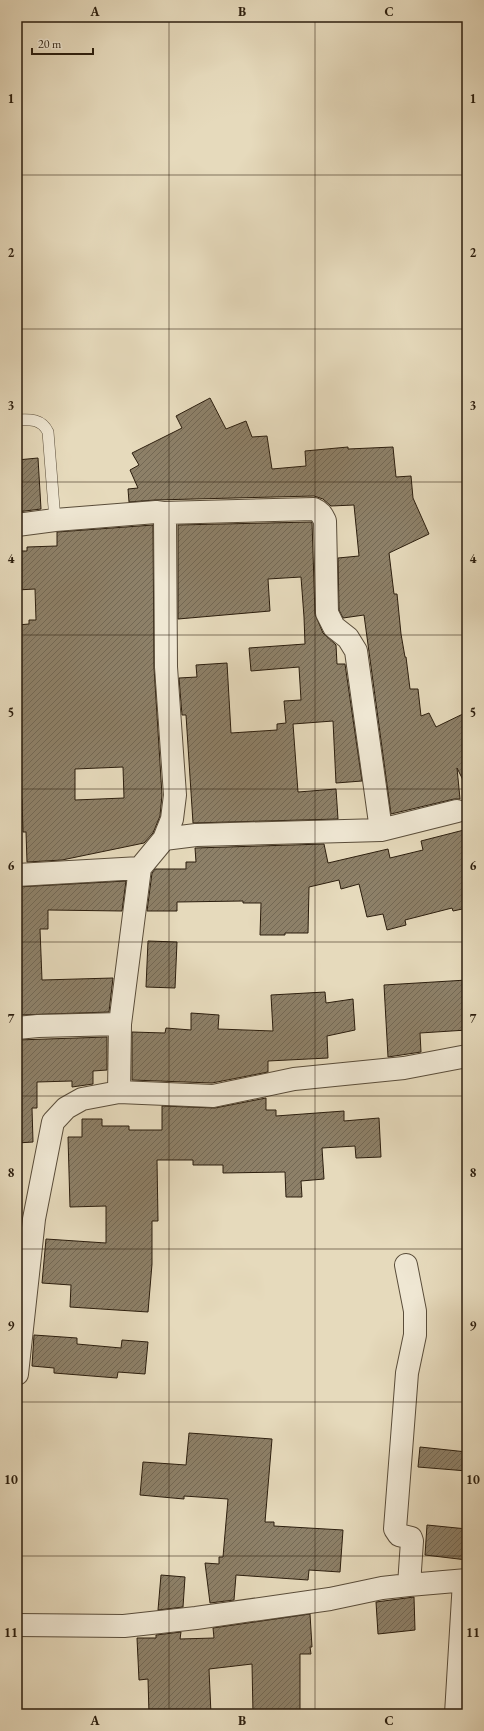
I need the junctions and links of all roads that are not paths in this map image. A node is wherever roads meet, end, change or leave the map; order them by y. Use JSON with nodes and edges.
{"nodes":[{"id":1,"x":17,"y":420,"type":"edge"},
{"id":2,"x":163,"y":513,"type":"junction"},
{"id":3,"x":55,"y":520,"type":"junction"},
{"id":4,"x":17,"y":525,"type":"edge"},
{"id":5,"x":457,"y":811,"type":"dead end"},
{"id":6,"x":381,"y":830,"type":"junction"},
{"id":7,"x":164,"y":839,"type":"junction"},
{"id":8,"x":140,"y":868,"type":"junction"},
{"id":9,"x":17,"y":875,"type":"edge"},
{"id":10,"x":120,"y":1024,"type":"junction"},
{"id":11,"x":17,"y":1028,"type":"edge"},
{"id":12,"x":467,"y":1056,"type":"edge"},
{"id":13,"x":119,"y":1092,"type":"junction"},
{"id":14,"x":406,"y":1265,"type":"dead end"},
{"id":15,"x":17,"y":1374,"type":"edge"},
{"id":16,"x":466,"y":1581,"type":"edge"},
{"id":17,"x":410,"y":1585,"type":"junction"},
{"id":18,"x":17,"y":1625,"type":"edge"},
{"id":19,"x":456,"y":1714,"type":"edge"}],
"edges":[{"from":1,"to":3,"type":"lane"},
{"from":2,"to":3,"type":"street"},
{"from":2,"to":6,"type":"street"},
{"from":2,"to":7,"type":"street"},
{"from":3,"to":4,"type":"street"},
{"from":5,"to":6,"type":"street"},
{"from":6,"to":7,"type":"street"},
{"from":7,"to":8,"type":"street"},
{"from":8,"to":9,"type":"street"},
{"from":8,"to":10,"type":"street"},
{"from":10,"to":11,"type":"street"},
{"from":10,"to":13,"type":"street"},
{"from":12,"to":13,"type":"street"},
{"from":13,"to":15,"type":"street"},
{"from":14,"to":17,"type":"street"},
{"from":16,"to":17,"type":"street"},
{"from":16,"to":19,"type":"street"},
{"from":17,"to":18,"type":"street"}]}
